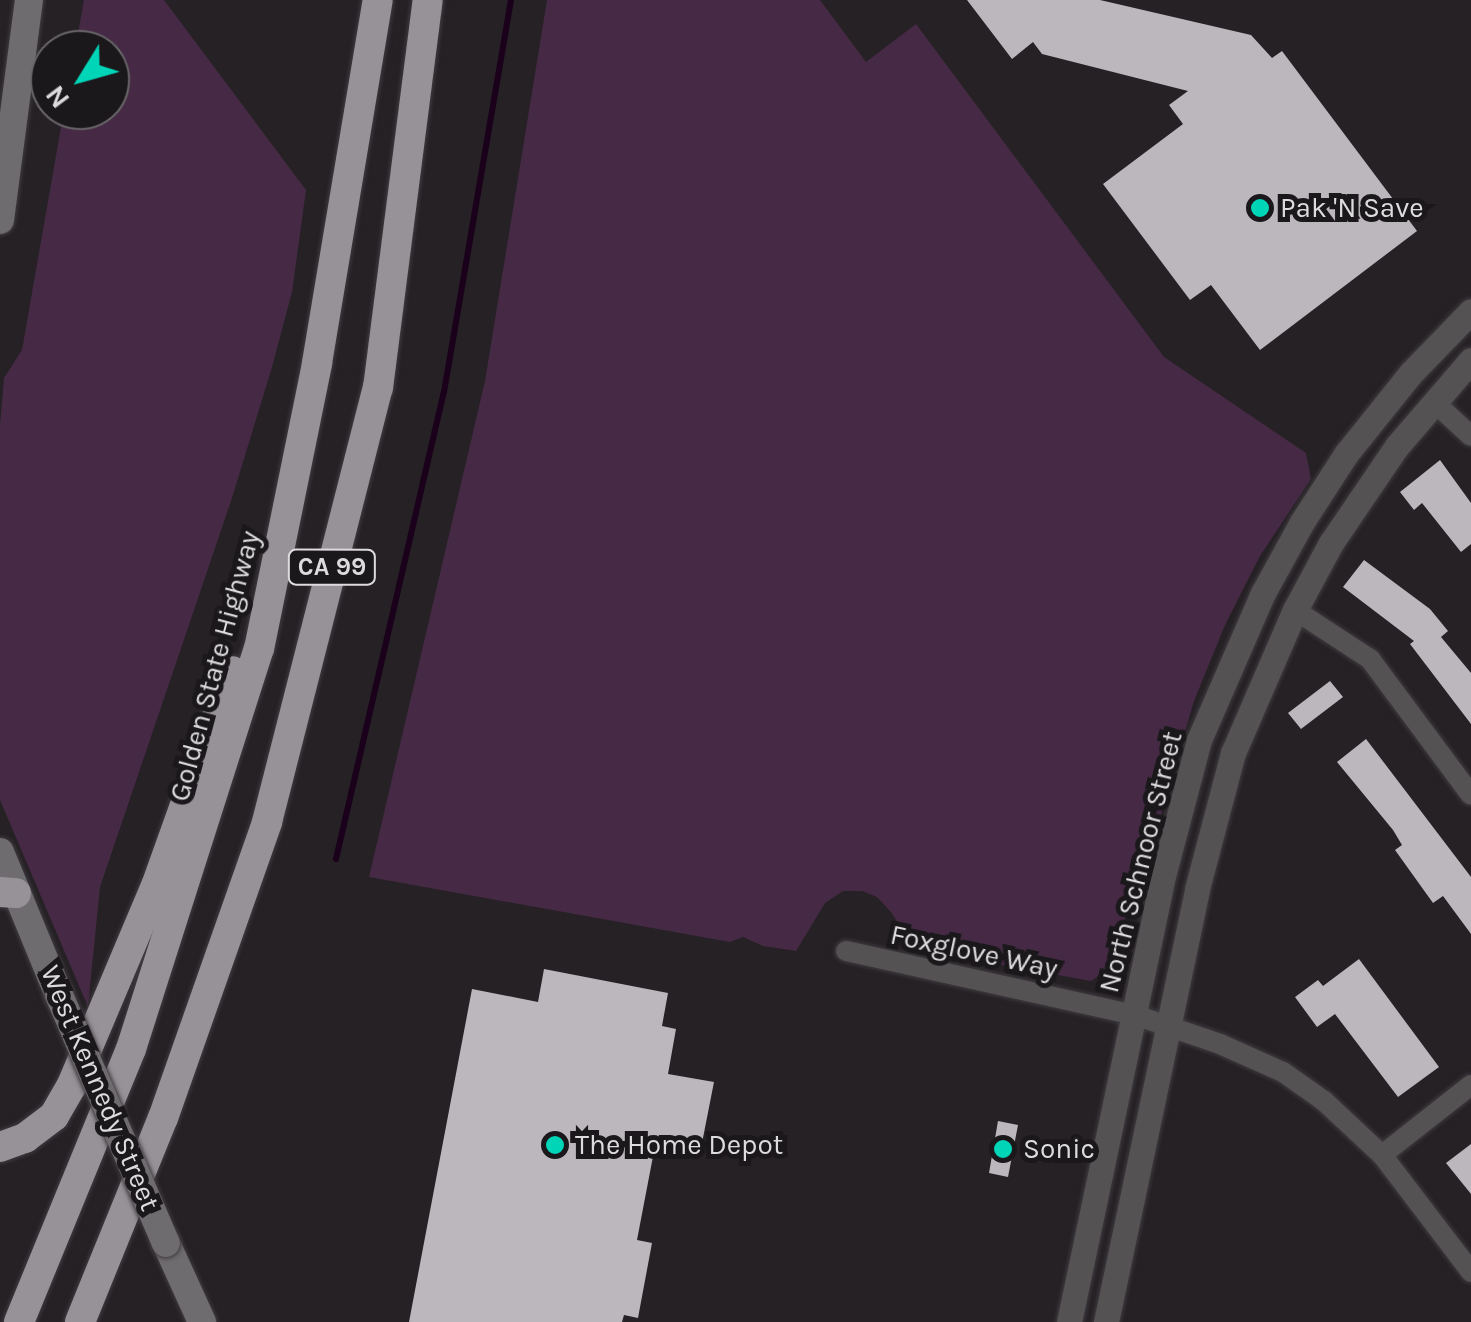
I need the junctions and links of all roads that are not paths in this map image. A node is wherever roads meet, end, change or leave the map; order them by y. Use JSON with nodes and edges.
{"nodes":[{"id":1,"x":29,"y":0,"type":"edge"},
{"id":2,"x":378,"y":0,"type":"edge"},
{"id":3,"x":428,"y":0,"type":"edge"},
{"id":4,"x":0,"y":220,"type":"edge"},
{"id":5,"x":1471,"y":311,"type":"edge"},
{"id":6,"x":1471,"y":360,"type":"edge"},
{"id":7,"x":1434,"y":402,"type":"junction"},
{"id":8,"x":1471,"y":436,"type":"edge"},
{"id":9,"x":288,"y":518,"type":"junction"},
{"id":10,"x":1295,"y":610,"type":"junction"},
{"id":11,"x":1471,"y":796,"type":"edge"},
{"id":12,"x":0,"y":852,"type":"edge"},
{"id":13,"x":8,"y":892,"type":"edge"},
{"id":14,"x":846,"y":952,"type":"dead end"},
{"id":15,"x":1135,"y":1015,"type":"junction"},
{"id":16,"x":1170,"y":1026,"type":"junction"},
{"id":17,"x":1471,"y":1085,"type":"edge"},
{"id":18,"x":163,"y":1118,"type":"junction"},
{"id":19,"x":0,"y":1147,"type":"edge"},
{"id":20,"x":1382,"y":1156,"type":"junction"},
{"id":21,"x":1471,"y":1272,"type":"edge"},
{"id":22,"x":19,"y":1322,"type":"edge"},
{"id":23,"x":80,"y":1322,"type":"edge"},
{"id":24,"x":102,"y":1322,"type":"edge"},
{"id":25,"x":202,"y":1322,"type":"edge"},
{"id":26,"x":1069,"y":1322,"type":"edge"},
{"id":27,"x":1106,"y":1322,"type":"edge"}],
"edges":[{"from":1,"to":4,"type":"main road"},
{"from":2,"to":9,"type":"highway","name":"Golden State Highway","number":"CA 99"},
{"from":3,"to":18,"type":"highway","number":"CA 99"},
{"from":5,"to":15,"type":"street","name":"North Schnoor Street"},
{"from":6,"to":7,"type":"street"},
{"from":7,"to":8,"type":"street"},
{"from":7,"to":10,"type":"street"},
{"from":9,"to":19,"type":"highway"},
{"from":9,"to":22,"type":"highway","name":"Golden State Highway","number":"CA 99"},
{"from":10,"to":11,"type":"street"},
{"from":10,"to":16,"type":"street"},
{"from":12,"to":13,"type":"main road","name":"West Kennedy Street"},
{"from":13,"to":25,"type":"main road","name":"West Kennedy Street","bridge":true},
{"from":14,"to":15,"type":"street","name":"Foxglove Way"},
{"from":15,"to":16,"type":"street","name":"Foxglove Way"},
{"from":15,"to":26,"type":"street","name":"North Schnoor Street"},
{"from":16,"to":20,"type":"street","name":"Foxglove Way"},
{"from":16,"to":27,"type":"street"},
{"from":17,"to":20,"type":"street"},
{"from":18,"to":23,"type":"highway","number":"CA 99"},
{"from":18,"to":24,"type":"highway"},
{"from":20,"to":21,"type":"street","name":"Foxglove Way"}]}
